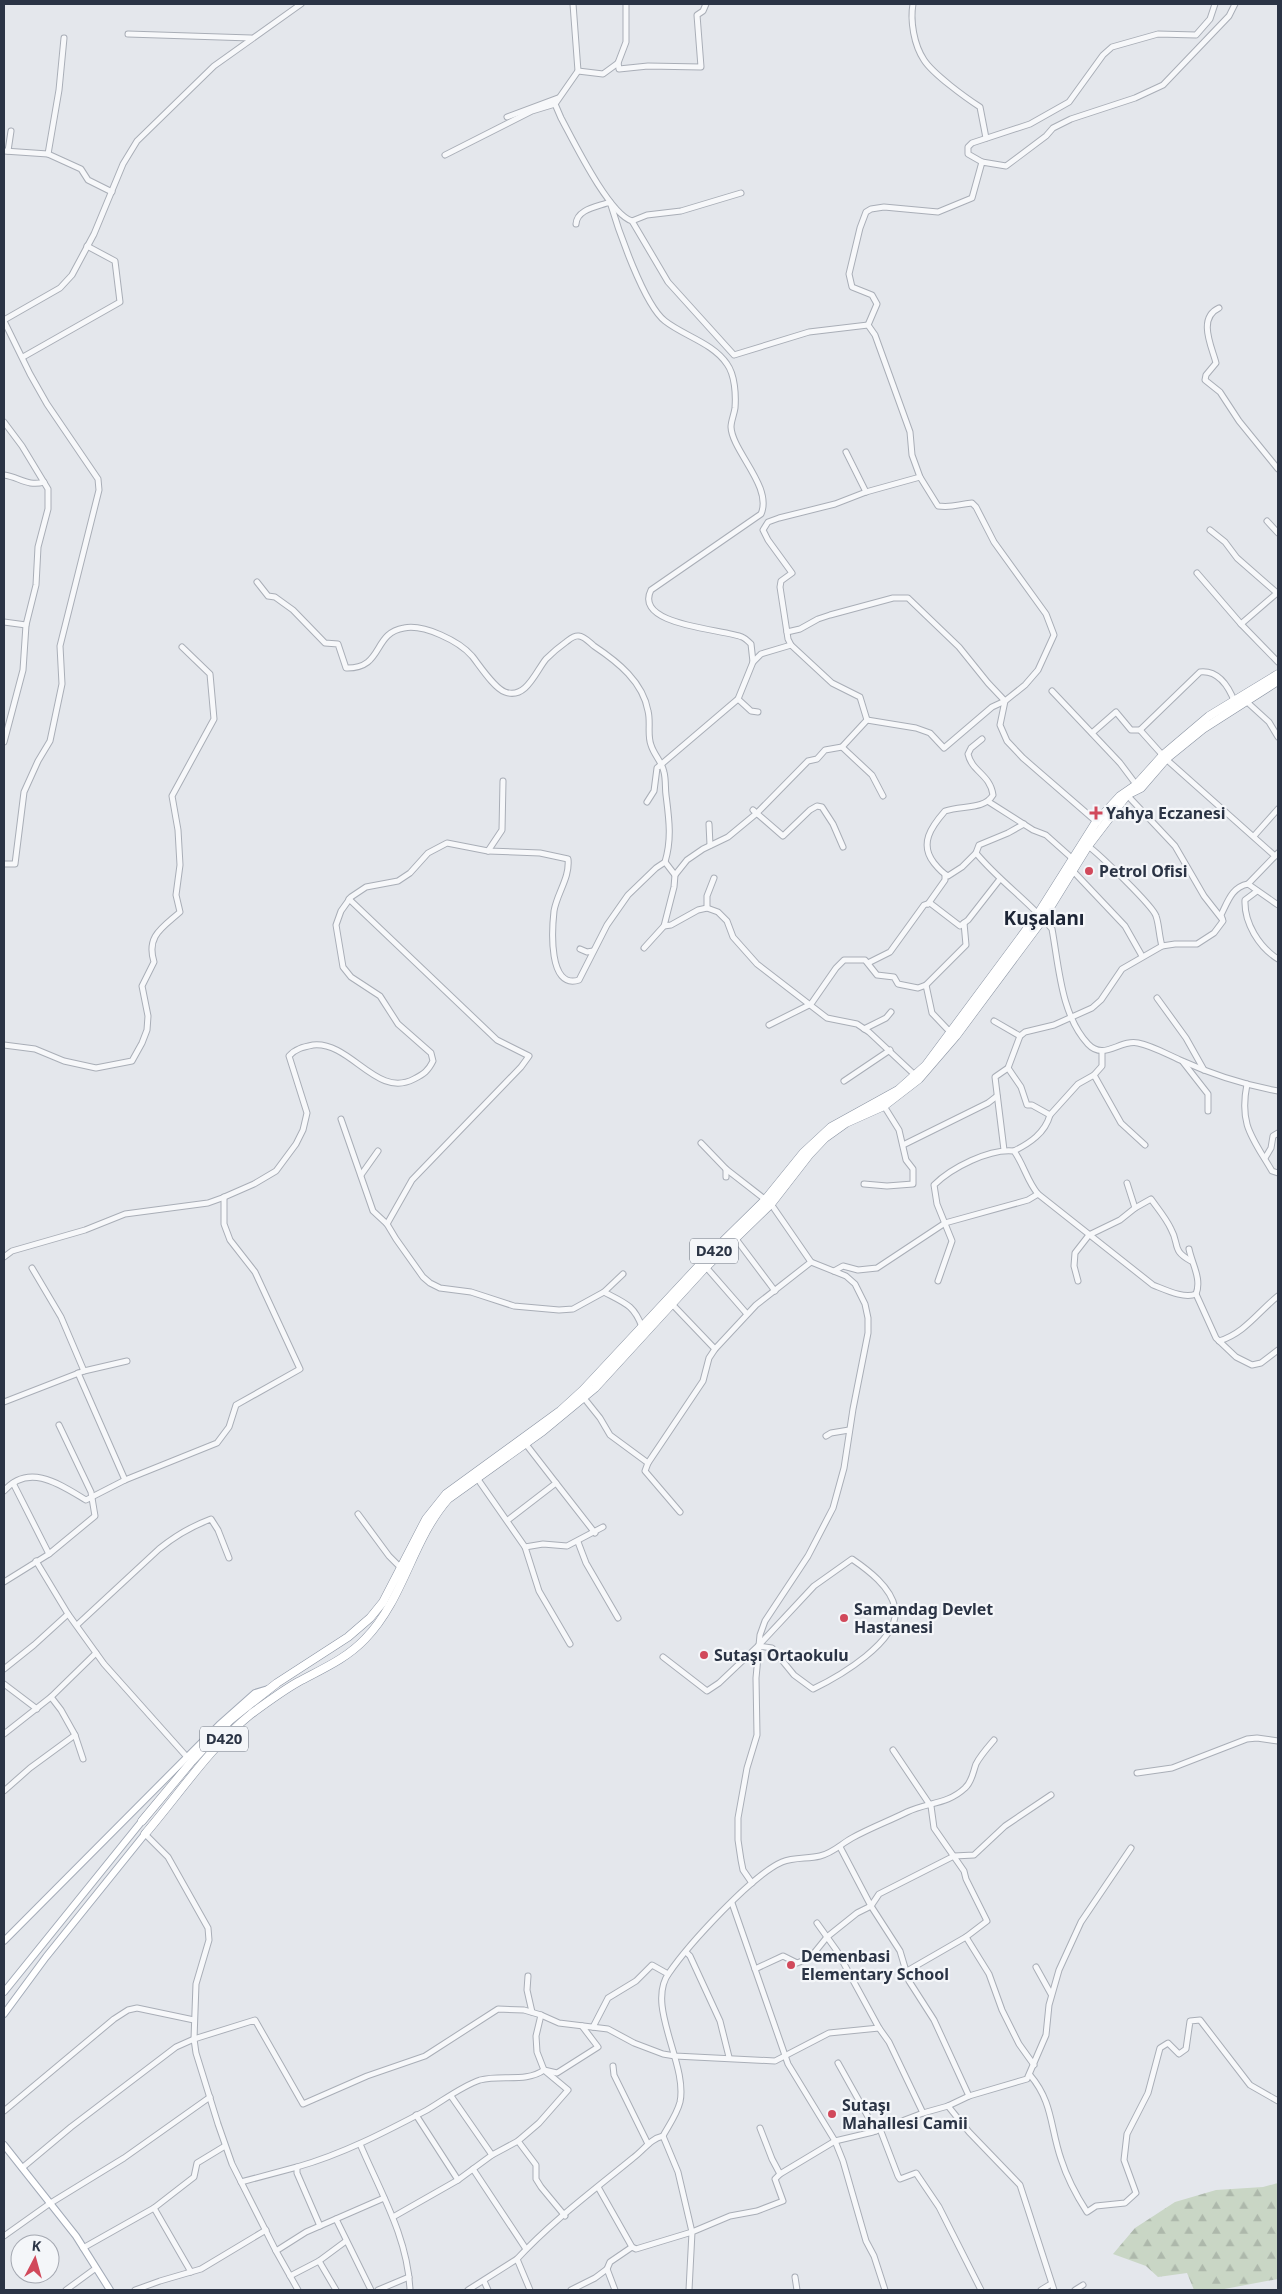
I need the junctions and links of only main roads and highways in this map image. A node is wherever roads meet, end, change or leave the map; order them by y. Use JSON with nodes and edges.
{"nodes":[{"id":1,"x":1278,"y":674,"type":"edge"},
{"id":2,"x":1278,"y":681,"type":"edge"},
{"id":3,"x":1235,"y":703,"type":"junction"},
{"id":4,"x":1138,"y":787,"type":"junction"},
{"id":5,"x":1099,"y":824,"type":"junction"},
{"id":6,"x":1076,"y":861,"type":"junction"},
{"id":7,"x":1041,"y":916,"type":"junction"},
{"id":8,"x":917,"y":1077,"type":"junction"},
{"id":9,"x":768,"y":1202,"type":"junction"},
{"id":10,"x":268,"y":1689,"type":"junction"},
{"id":11,"x":142,"y":1821,"type":"joint"},
{"id":12,"x":145,"y":1834,"type":"joint"},
{"id":13,"x":4,"y":1941,"type":"edge"},
{"id":14,"x":4,"y":1992,"type":"edge"},
{"id":15,"x":4,"y":2014,"type":"edge"},
{"id":16,"x":4,"y":2145,"type":"edge"},
{"id":17,"x":110,"y":2290,"type":"edge"}],
"edges":[{"from":1,"to":3,"type":"highway","number":"D420"},
{"from":2,"to":3,"type":"highway","number":"D420"},
{"from":3,"to":4,"type":"highway","number":"D420"},
{"from":4,"to":5,"type":"highway","number":"D420"},
{"from":4,"to":5,"type":"highway","number":"D420"},
{"from":5,"to":6,"type":"highway","number":"D420"},
{"from":5,"to":6,"type":"highway","number":"D420"},
{"from":6,"to":7,"type":"highway","number":"D420"},
{"from":6,"to":7,"type":"highway","number":"D420"},
{"from":7,"to":8,"type":"highway","number":"D420"},
{"from":8,"to":9,"type":"highway","number":"D420"},
{"from":8,"to":9,"type":"highway","number":"D420"},
{"from":9,"to":10,"type":"highway","number":"D420"},
{"from":9,"to":12,"type":"highway","number":"D420"},
{"from":10,"to":11,"type":"highway","number":"D420"},
{"from":10,"to":13,"type":"main road"},
{"from":11,"to":14,"type":"main road","number":"D420"},
{"from":12,"to":15,"type":"main road"},
{"from":16,"to":17,"type":"main road"}]}
